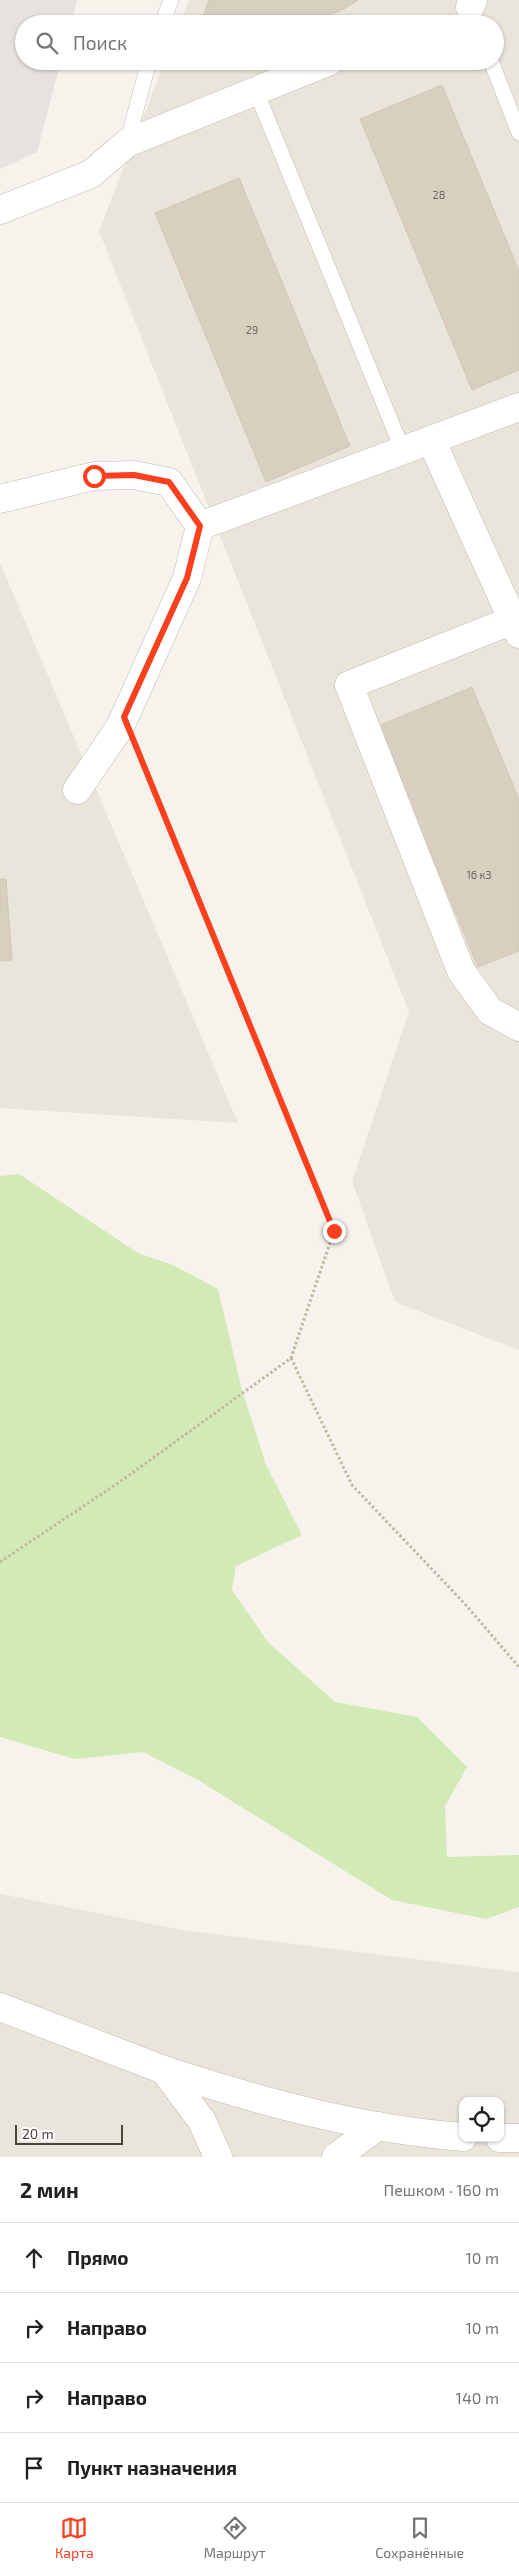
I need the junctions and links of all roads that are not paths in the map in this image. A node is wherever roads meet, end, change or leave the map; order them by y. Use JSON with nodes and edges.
{"nodes":[{"id":1,"x":171,"y":0,"type":"edge"},
{"id":2,"x":165,"y":15,"type":"edge"},
{"id":3,"x":147,"y":70,"type":"edge"},
{"id":4,"x":308,"y":70,"type":"edge"},
{"id":5,"x":494,"y":70,"type":"edge"},
{"id":6,"x":256,"y":91,"type":"junction"},
{"id":7,"x":519,"y":133,"type":"edge"},
{"id":8,"x":127,"y":143,"type":"junction"},
{"id":9,"x":0,"y":210,"type":"edge"},
{"id":10,"x":519,"y":408,"type":"edge"},
{"id":11,"x":432,"y":440,"type":"junction"},
{"id":12,"x":403,"y":451,"type":"junction"},
{"id":13,"x":0,"y":499,"type":"edge"},
{"id":14,"x":200,"y":526,"type":"junction"},
{"id":15,"x":516,"y":627,"type":"edge"},
{"id":16,"x":77,"y":790,"type":"dead end"},
{"id":17,"x":519,"y":1027,"type":"edge"},
{"id":18,"x":0,"y":2007,"type":"edge"},
{"id":19,"x":164,"y":2070,"type":"junction"},
{"id":20,"x":378,"y":2126,"type":"junction"},
{"id":21,"x":459,"y":2136,"type":"edge"},
{"id":22,"x":504,"y":2138,"type":"edge"},
{"id":23,"x":519,"y":2138,"type":"edge"},
{"id":24,"x":218,"y":2157,"type":"edge"},
{"id":25,"x":336,"y":2157,"type":"edge"}],
"edges":[{"from":1,"to":2,"type":"lane"},
{"from":3,"to":8,"type":"lane"},
{"from":4,"to":6,"type":"street"},
{"from":5,"to":7,"type":"lane"},
{"from":6,"to":8,"type":"street"},
{"from":6,"to":12,"type":"lane"},
{"from":8,"to":9,"type":"street"},
{"from":10,"to":11,"type":"street"},
{"from":11,"to":12,"type":"street"},
{"from":11,"to":15,"type":"street"},
{"from":12,"to":14,"type":"street"},
{"from":13,"to":14,"type":"street"},
{"from":14,"to":16,"type":"street"},
{"from":15,"to":17,"type":"street"},
{"from":18,"to":19,"type":"street"},
{"from":19,"to":20,"type":"street"},
{"from":19,"to":24,"type":"street"},
{"from":20,"to":21,"type":"street"},
{"from":20,"to":25,"type":"street"},
{"from":22,"to":23,"type":"street"}]}
